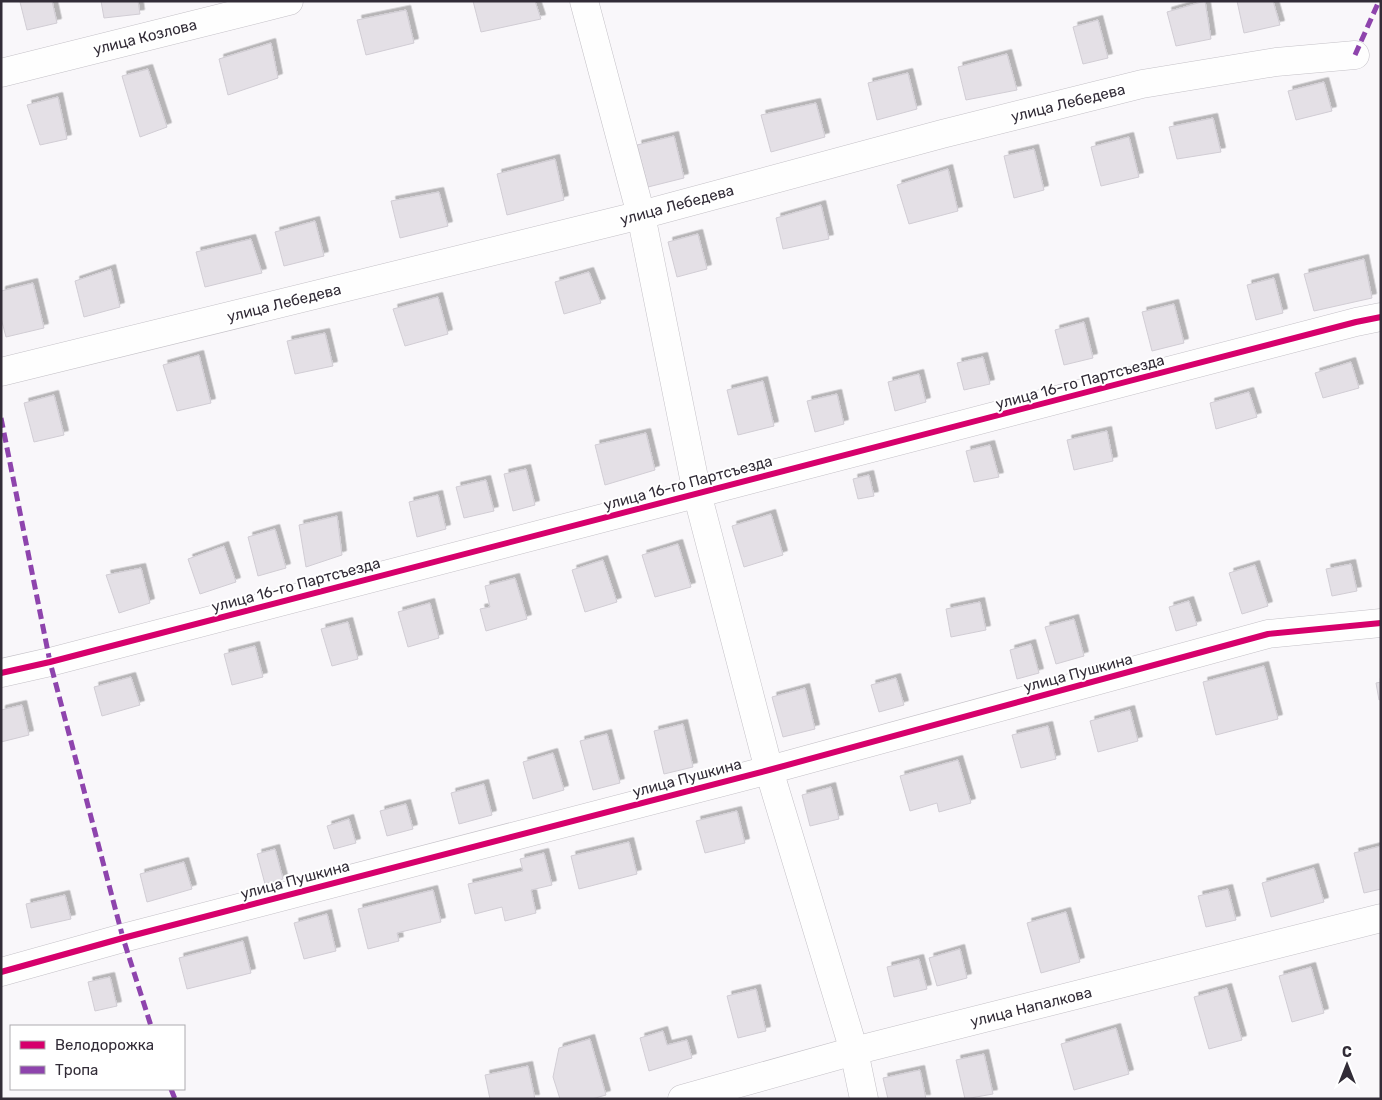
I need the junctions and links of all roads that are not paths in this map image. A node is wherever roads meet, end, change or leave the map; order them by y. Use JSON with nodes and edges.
{"nodes":[{"id":1,"x":289,"y":1,"type":"edge"},
{"id":2,"x":584,"y":1,"type":"edge"},
{"id":3,"x":1355,"y":54,"type":"dead end"},
{"id":4,"x":1,"y":73,"type":"edge"},
{"id":5,"x":641,"y":215,"type":"junction"},
{"id":6,"x":1381,"y":317,"type":"edge"},
{"id":7,"x":1,"y":372,"type":"edge"},
{"id":8,"x":697,"y":493,"type":"junction"},
{"id":9,"x":1381,"y":623,"type":"edge"},
{"id":10,"x":1,"y":673,"type":"edge"},
{"id":11,"x":769,"y":770,"type":"junction"},
{"id":12,"x":1381,"y":918,"type":"edge"},
{"id":13,"x":1,"y":972,"type":"edge"},
{"id":14,"x":854,"y":1051,"type":"junction"},
{"id":15,"x":682,"y":1099,"type":"edge"},
{"id":16,"x":864,"y":1099,"type":"edge"}],
"edges":[{"from":1,"to":4,"type":"street","name":"улица Козлова"},
{"from":2,"to":5,"type":"street"},
{"from":3,"to":5,"type":"street","name":"улица Лебедева"},
{"from":5,"to":7,"type":"street","name":"улица Лебедева"},
{"from":5,"to":8,"type":"street"},
{"from":6,"to":8,"type":"street","name":"улица 16-го Партсъезда"},
{"from":8,"to":10,"type":"street","name":"улица 16-го Партсъезда"},
{"from":8,"to":11,"type":"street"},
{"from":9,"to":11,"type":"street","name":"улица Пушкина"},
{"from":11,"to":13,"type":"street","name":"улица Пушкина"},
{"from":11,"to":14,"type":"street"},
{"from":12,"to":14,"type":"street","name":"улица Напалкова"},
{"from":14,"to":15,"type":"street","name":"улица Напалкова"},
{"from":14,"to":16,"type":"street"}]}
